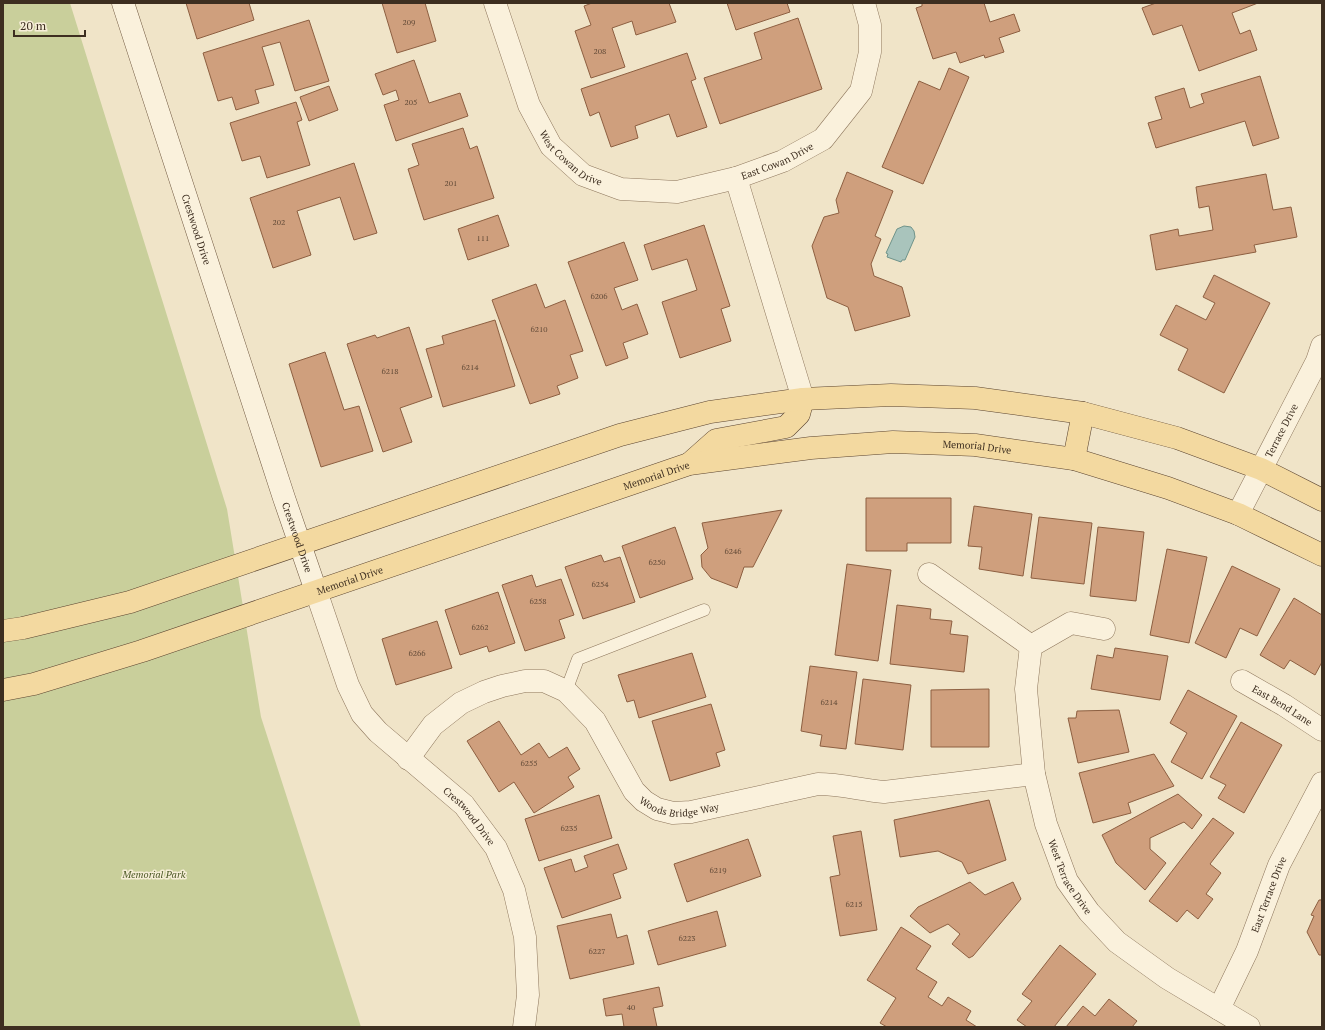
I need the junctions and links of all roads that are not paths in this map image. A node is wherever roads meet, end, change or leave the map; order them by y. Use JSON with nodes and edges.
{"nodes":[{"id":1,"x":122,"y":3,"type":"edge"},
{"id":2,"x":495,"y":3,"type":"edge"},
{"id":3,"x":864,"y":3,"type":"edge"},
{"id":4,"x":736,"y":178,"type":"junction"},
{"id":5,"x":1322,"y":346,"type":"edge"},
{"id":6,"x":803,"y":399,"type":"junction"},
{"id":7,"x":1083,"y":413,"type":"junction"},
{"id":8,"x":1074,"y":459,"type":"junction"},
{"id":9,"x":690,"y":464,"type":"junction"},
{"id":10,"x":1261,"y":469,"type":"junction"},
{"id":11,"x":1322,"y":500,"type":"edge"},
{"id":12,"x":1238,"y":514,"type":"junction"},
{"id":13,"x":301,"y":545,"type":"junction"},
{"id":14,"x":1322,"y":555,"type":"edge"},
{"id":15,"x":929,"y":574,"type":"dead end"},
{"id":16,"x":316,"y":591,"type":"junction"},
{"id":17,"x":704,"y":610,"type":"dead end"},
{"id":18,"x":1104,"y":629,"type":"dead end"},
{"id":19,"x":3,"y":631,"type":"edge"},
{"id":20,"x":1031,"y":646,"type":"junction"},
{"id":21,"x":1242,"y":681,"type":"dead end"},
{"id":22,"x":3,"y":690,"type":"edge"},
{"id":23,"x":566,"y":691,"type":"junction"},
{"id":24,"x":1322,"y":730,"type":"edge"},
{"id":25,"x":408,"y":759,"type":"junction"},
{"id":26,"x":1034,"y":774,"type":"junction"},
{"id":27,"x":1322,"y":783,"type":"edge"},
{"id":28,"x":1219,"y":1009,"type":"junction"},
{"id":29,"x":524,"y":1027,"type":"edge"},
{"id":30,"x":1250,"y":1027,"type":"edge"}],
"edges":[{"from":1,"to":13,"type":"street","name":"Crestwood Drive"},
{"from":2,"to":4,"type":"street","name":"West Cowan Drive"},
{"from":3,"to":4,"type":"street","name":"East Cowan Drive"},
{"from":4,"to":6,"type":"street","name":"East Cowan Drive"},
{"from":5,"to":10,"type":"street","name":"Terrace Drive"},
{"from":6,"to":7,"type":"main road"},
{"from":6,"to":9,"type":"main road"},
{"from":6,"to":13,"type":"main road"},
{"from":7,"to":8,"type":"main road"},
{"from":7,"to":10,"type":"main road"},
{"from":8,"to":9,"type":"main road","name":"Memorial Drive"},
{"from":8,"to":12,"type":"main road","name":"Memorial Drive"},
{"from":9,"to":16,"type":"main road","name":"Memorial Drive"},
{"from":10,"to":11,"type":"main road"},
{"from":10,"to":12,"type":"street","name":"Terrace Drive"},
{"from":12,"to":14,"type":"main road","name":"Memorial Drive"},
{"from":13,"to":16,"type":"street","name":"Crestwood Drive"},
{"from":13,"to":19,"type":"main road"},
{"from":15,"to":20,"type":"street"},
{"from":16,"to":22,"type":"main road","name":"Memorial Drive"},
{"from":16,"to":25,"type":"street","name":"Crestwood Drive"},
{"from":17,"to":23,"type":"lane"},
{"from":18,"to":20,"type":"street"},
{"from":20,"to":26,"type":"street","name":"West Terrace Drive"},
{"from":21,"to":24,"type":"street","name":"East Bend Lane"},
{"from":23,"to":25,"type":"street","name":"Woods Bridge Way"},
{"from":23,"to":26,"type":"street","name":"Woods Bridge Way"},
{"from":25,"to":29,"type":"street","name":"Crestwood Drive"},
{"from":26,"to":28,"type":"street","name":"West Terrace Drive"},
{"from":27,"to":28,"type":"street","name":"East Terrace Drive"},
{"from":28,"to":30,"type":"street","name":"West Terrace Drive"}]}
